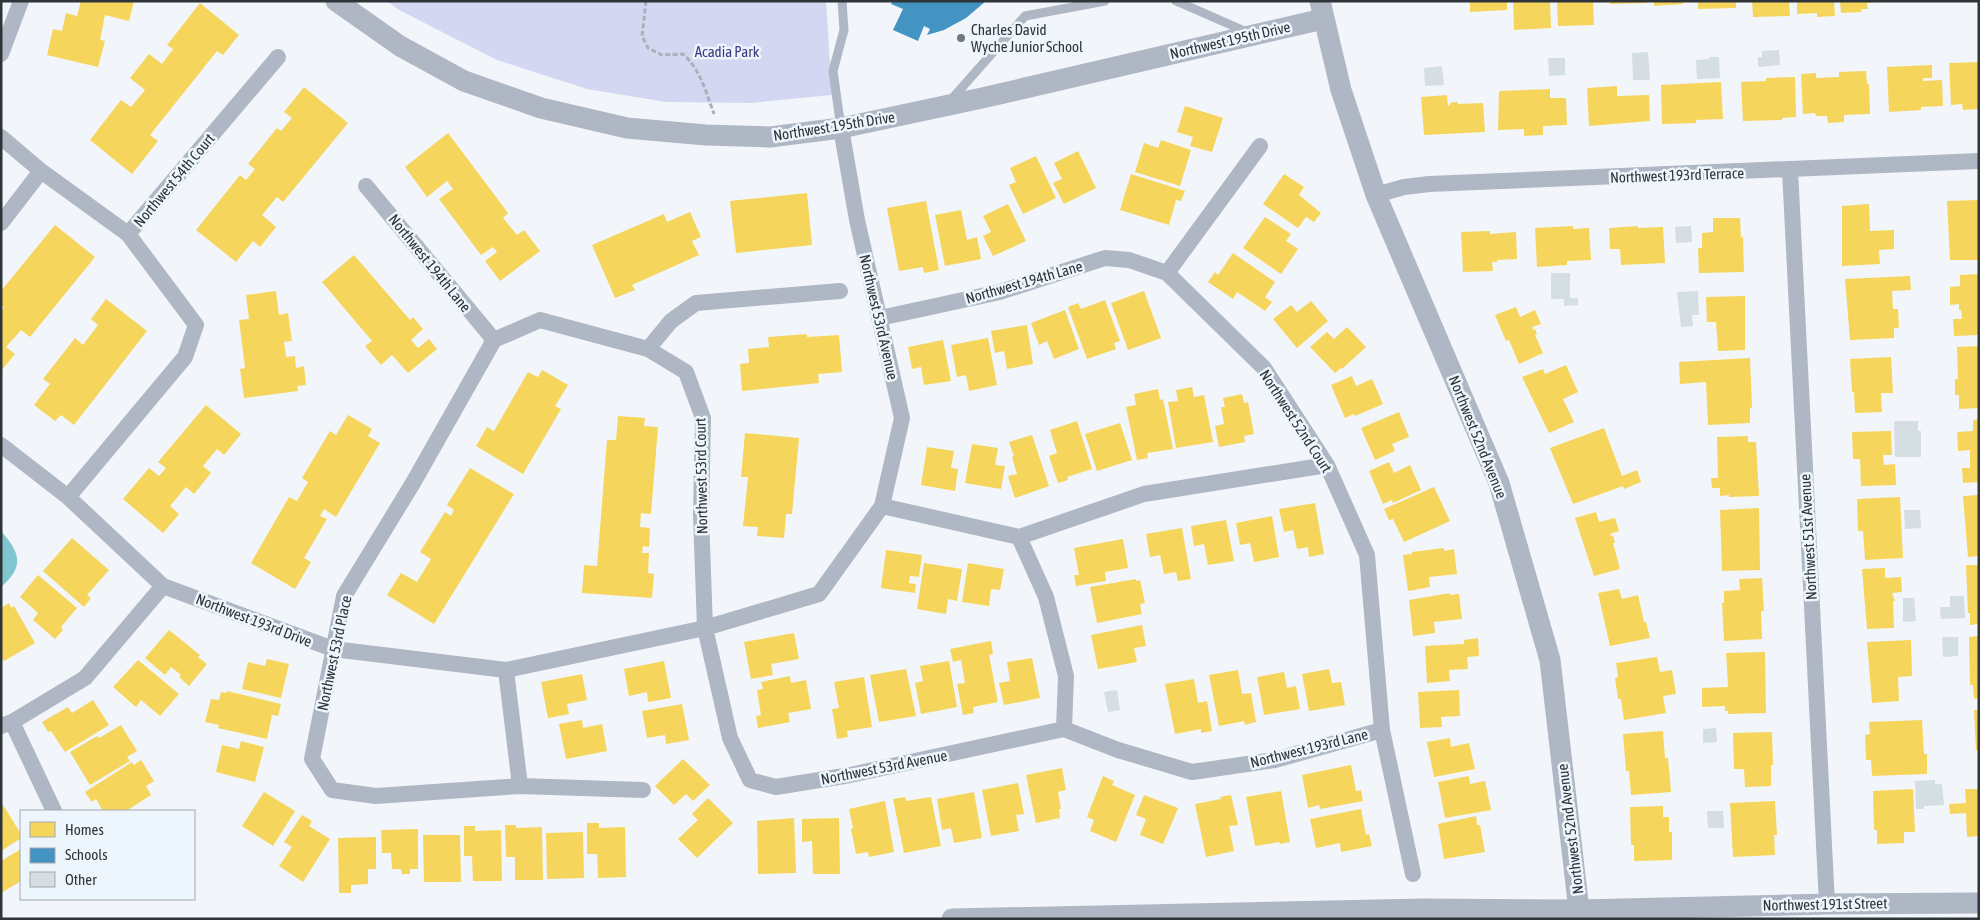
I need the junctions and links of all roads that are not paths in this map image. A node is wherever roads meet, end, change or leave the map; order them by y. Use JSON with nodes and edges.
{"nodes":[{"id":1,"x":21,"y":1,"type":"edge"},
{"id":2,"x":336,"y":1,"type":"edge"},
{"id":3,"x":842,"y":1,"type":"edge"},
{"id":4,"x":1105,"y":1,"type":"edge"},
{"id":5,"x":1176,"y":1,"type":"edge"},
{"id":6,"x":1321,"y":10,"type":"edge"},
{"id":7,"x":1254,"y":35,"type":"junction"},
{"id":8,"x":1,"y":54,"type":"edge"},
{"id":9,"x":278,"y":57,"type":"dead end"},
{"id":10,"x":945,"y":106,"type":"junction"},
{"id":11,"x":841,"y":128,"type":"junction"},
{"id":12,"x":1,"y":137,"type":"edge"},
{"id":13,"x":1260,"y":146,"type":"dead end"},
{"id":14,"x":1979,"y":161,"type":"edge"},
{"id":15,"x":1790,"y":170,"type":"junction"},
{"id":16,"x":41,"y":172,"type":"junction"},
{"id":17,"x":366,"y":186,"type":"dead end"},
{"id":18,"x":1376,"y":195,"type":"junction"},
{"id":19,"x":1,"y":222,"type":"edge"},
{"id":20,"x":128,"y":234,"type":"junction"},
{"id":21,"x":1168,"y":273,"type":"junction"},
{"id":22,"x":840,"y":291,"type":"dead end"},
{"id":23,"x":880,"y":318,"type":"junction"},
{"id":24,"x":494,"y":340,"type":"junction"},
{"id":25,"x":648,"y":349,"type":"junction"},
{"id":26,"x":1,"y":445,"type":"edge"},
{"id":27,"x":1327,"y":465,"type":"junction"},
{"id":28,"x":68,"y":497,"type":"junction"},
{"id":29,"x":882,"y":506,"type":"junction"},
{"id":30,"x":1019,"y":537,"type":"junction"},
{"id":31,"x":164,"y":586,"type":"junction"},
{"id":32,"x":705,"y":628,"type":"junction"},
{"id":33,"x":333,"y":649,"type":"junction"},
{"id":34,"x":506,"y":670,"type":"junction"},
{"id":35,"x":7,"y":724,"type":"edge"},
{"id":36,"x":1064,"y":729,"type":"junction"},
{"id":37,"x":1382,"y":730,"type":"junction"},
{"id":38,"x":520,"y":786,"type":"junction"},
{"id":39,"x":643,"y":790,"type":"dead end"},
{"id":40,"x":53,"y":810,"type":"edge"},
{"id":41,"x":1413,"y":874,"type":"dead end"},
{"id":42,"x":1979,"y":903,"type":"edge"},
{"id":43,"x":1826,"y":904,"type":"junction"},
{"id":44,"x":1580,"y":914,"type":"edge"},
{"id":45,"x":1110,"y":917,"type":"edge"},
{"id":46,"x":952,"y":919,"type":"edge"}],
"edges":[{"from":1,"to":8,"type":"street"},
{"from":2,"to":11,"type":"street","name":"Northwest 195th Drive"},
{"from":3,"to":11,"type":"lane"},
{"from":4,"to":10,"type":"lane"},
{"from":5,"to":7,"type":"lane"},
{"from":6,"to":7,"type":"street","name":"Northwest 195th Drive"},
{"from":6,"to":18,"type":"street","name":"Northwest 52nd Avenue"},
{"from":7,"to":10,"type":"street","name":"Northwest 195th Drive"},
{"from":9,"to":20,"type":"street","name":"Northwest 54th Court"},
{"from":10,"to":11,"type":"street","name":"Northwest 195th Drive"},
{"from":11,"to":23,"type":"street","name":"Northwest 53rd Avenue"},
{"from":12,"to":16,"type":"street"},
{"from":13,"to":21,"type":"street"},
{"from":14,"to":15,"type":"street","name":"Northwest 193rd Terrace"},
{"from":15,"to":18,"type":"street","name":"Northwest 193rd Terrace"},
{"from":15,"to":43,"type":"street","name":"Northwest 51st Avenue"},
{"from":16,"to":19,"type":"street"},
{"from":16,"to":20,"type":"street"},
{"from":17,"to":24,"type":"street","name":"Northwest 194th Lane"},
{"from":18,"to":44,"type":"street","name":"Northwest 52nd Avenue"},
{"from":20,"to":28,"type":"street","name":"Northwest 54th Court"},
{"from":21,"to":23,"type":"street","name":"Northwest 194th Lane"},
{"from":21,"to":27,"type":"street","name":"Northwest 52nd Court"},
{"from":22,"to":25,"type":"street"},
{"from":23,"to":29,"type":"street","name":"Northwest 53rd Avenue"},
{"from":24,"to":25,"type":"street"},
{"from":24,"to":33,"type":"street","name":"Northwest 53rd Place"},
{"from":25,"to":32,"type":"street","name":"Northwest 53rd Court"},
{"from":26,"to":28,"type":"street","name":"Northwest 193rd Drive"},
{"from":27,"to":30,"type":"street"},
{"from":27,"to":37,"type":"street","name":"Northwest 52nd Court"},
{"from":28,"to":31,"type":"street","name":"Northwest 193rd Drive"},
{"from":29,"to":30,"type":"street"},
{"from":29,"to":32,"type":"street","name":"Northwest 53rd Avenue"},
{"from":30,"to":36,"type":"street"},
{"from":31,"to":33,"type":"street","name":"Northwest 193rd Drive"},
{"from":31,"to":35,"type":"street"},
{"from":32,"to":34,"type":"street","name":"Northwest 193rd Drive"},
{"from":32,"to":36,"type":"street","name":"Northwest 53rd Avenue"},
{"from":33,"to":34,"type":"street","name":"Northwest 193rd Drive"},
{"from":33,"to":38,"type":"street","name":"Northwest 53rd Place"},
{"from":34,"to":38,"type":"street"},
{"from":35,"to":40,"type":"street"},
{"from":36,"to":37,"type":"street","name":"Northwest 193rd Lane"},
{"from":37,"to":41,"type":"street","name":"Northwest 52nd Court"},
{"from":38,"to":39,"type":"street","name":"Northwest 53rd Place"},
{"from":42,"to":43,"type":"street","name":"Northwest 191st Street"},
{"from":43,"to":44,"type":"street","name":"Northwest 191st Street"},
{"from":44,"to":45,"type":"street","name":"Northwest 191st Street"},
{"from":45,"to":46,"type":"street","name":"Northwest 191st Street"}]}
